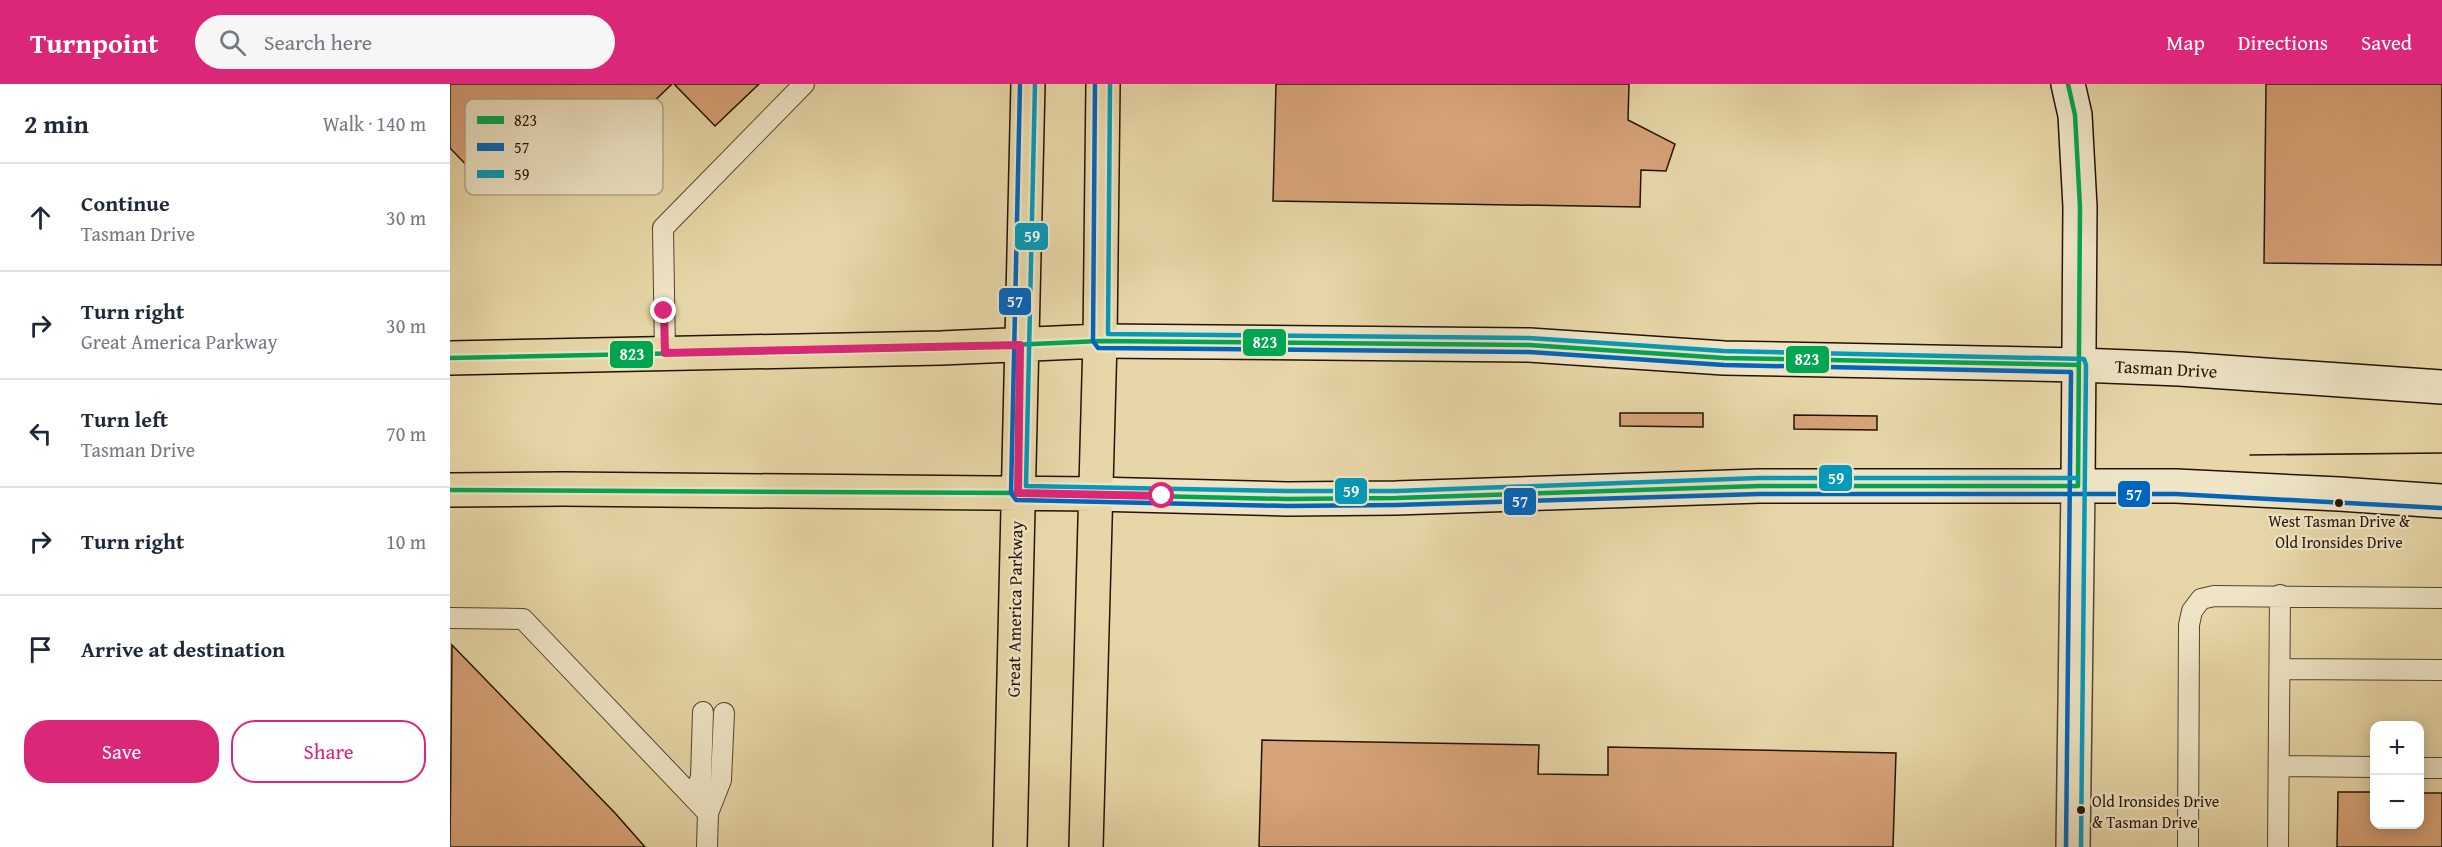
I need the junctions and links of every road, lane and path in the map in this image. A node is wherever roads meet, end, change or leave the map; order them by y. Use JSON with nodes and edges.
{"nodes":[{"id":1,"x":804,"y":84,"type":"edge"},
{"id":2,"x":1028,"y":84,"type":"edge"},
{"id":3,"x":1103,"y":84,"type":"edge"},
{"id":4,"x":2068,"y":84,"type":"edge"},
{"id":5,"x":1100,"y":341,"type":"junction"},
{"id":6,"x":1020,"y":345,"type":"junction"},
{"id":7,"x":665,"y":353,"type":"junction"},
{"id":8,"x":450,"y":358,"type":"edge"},
{"id":9,"x":2079,"y":365,"type":"junction"},
{"id":10,"x":2442,"y":387,"type":"edge"},
{"id":11,"x":2078,"y":486,"type":"junction"},
{"id":12,"x":450,"y":490,"type":"edge"},
{"id":13,"x":1018,"y":493,"type":"junction"},
{"id":14,"x":1094,"y":494,"type":"junction"},
{"id":15,"x":2442,"y":501,"type":"edge"},
{"id":16,"x":2280,"y":595,"type":"junction"},
{"id":17,"x":2442,"y":598,"type":"edge"},
{"id":18,"x":450,"y":618,"type":"edge"},
{"id":19,"x":2280,"y":669,"type":"junction"},
{"id":20,"x":2442,"y":670,"type":"edge"},
{"id":21,"x":703,"y":712,"type":"dead end"},
{"id":22,"x":724,"y":713,"type":"dead end"},
{"id":23,"x":2279,"y":766,"type":"junction"},
{"id":24,"x":2370,"y":767,"type":"edge"},
{"id":25,"x":2424,"y":768,"type":"edge"},
{"id":26,"x":2442,"y":768,"type":"edge"},
{"id":27,"x":694,"y":797,"type":"junction"},
{"id":28,"x":708,"y":813,"type":"junction"},
{"id":29,"x":707,"y":847,"type":"edge"},
{"id":30,"x":1010,"y":847,"type":"edge"},
{"id":31,"x":1086,"y":847,"type":"edge"},
{"id":32,"x":2073,"y":847,"type":"edge"},
{"id":33,"x":2188,"y":847,"type":"edge"},
{"id":34,"x":2278,"y":847,"type":"edge"}],
"edges":[{"from":1,"to":7,"type":"lane"},
{"from":2,"to":6,"type":"main road","name":"Great America Parkway"},
{"from":3,"to":5,"type":"main road"},
{"from":4,"to":9,"type":"main road"},
{"from":5,"to":6,"type":"main road","name":"Tasman Drive"},
{"from":5,"to":9,"type":"main road","name":"Tasman Drive"},
{"from":5,"to":14,"type":"main road"},
{"from":6,"to":7,"type":"main road","name":"Tasman Drive"},
{"from":6,"to":13,"type":"main road","name":"Great America Parkway"},
{"from":7,"to":8,"type":"main road","name":"Tasman Drive"},
{"from":9,"to":10,"type":"main road","name":"Tasman Drive"},
{"from":9,"to":11,"type":"main road"},
{"from":11,"to":14,"type":"main road"},
{"from":11,"to":15,"type":"main road"},
{"from":11,"to":32,"type":"main road"},
{"from":12,"to":13,"type":"main road"},
{"from":13,"to":14,"type":"main road"},
{"from":13,"to":30,"type":"main road","name":"Great America Parkway"},
{"from":14,"to":31,"type":"main road"},
{"from":16,"to":17,"type":"lane"},
{"from":16,"to":19,"type":"lane"},
{"from":16,"to":33,"type":"lane"},
{"from":18,"to":27,"type":"lane"},
{"from":19,"to":20,"type":"lane"},
{"from":19,"to":23,"type":"lane"},
{"from":21,"to":27,"type":"lane"},
{"from":22,"to":28,"type":"lane"},
{"from":23,"to":24,"type":"lane"},
{"from":23,"to":34,"type":"lane"},
{"from":25,"to":26,"type":"lane"},
{"from":27,"to":28,"type":"lane"},
{"from":28,"to":29,"type":"lane"}]}
